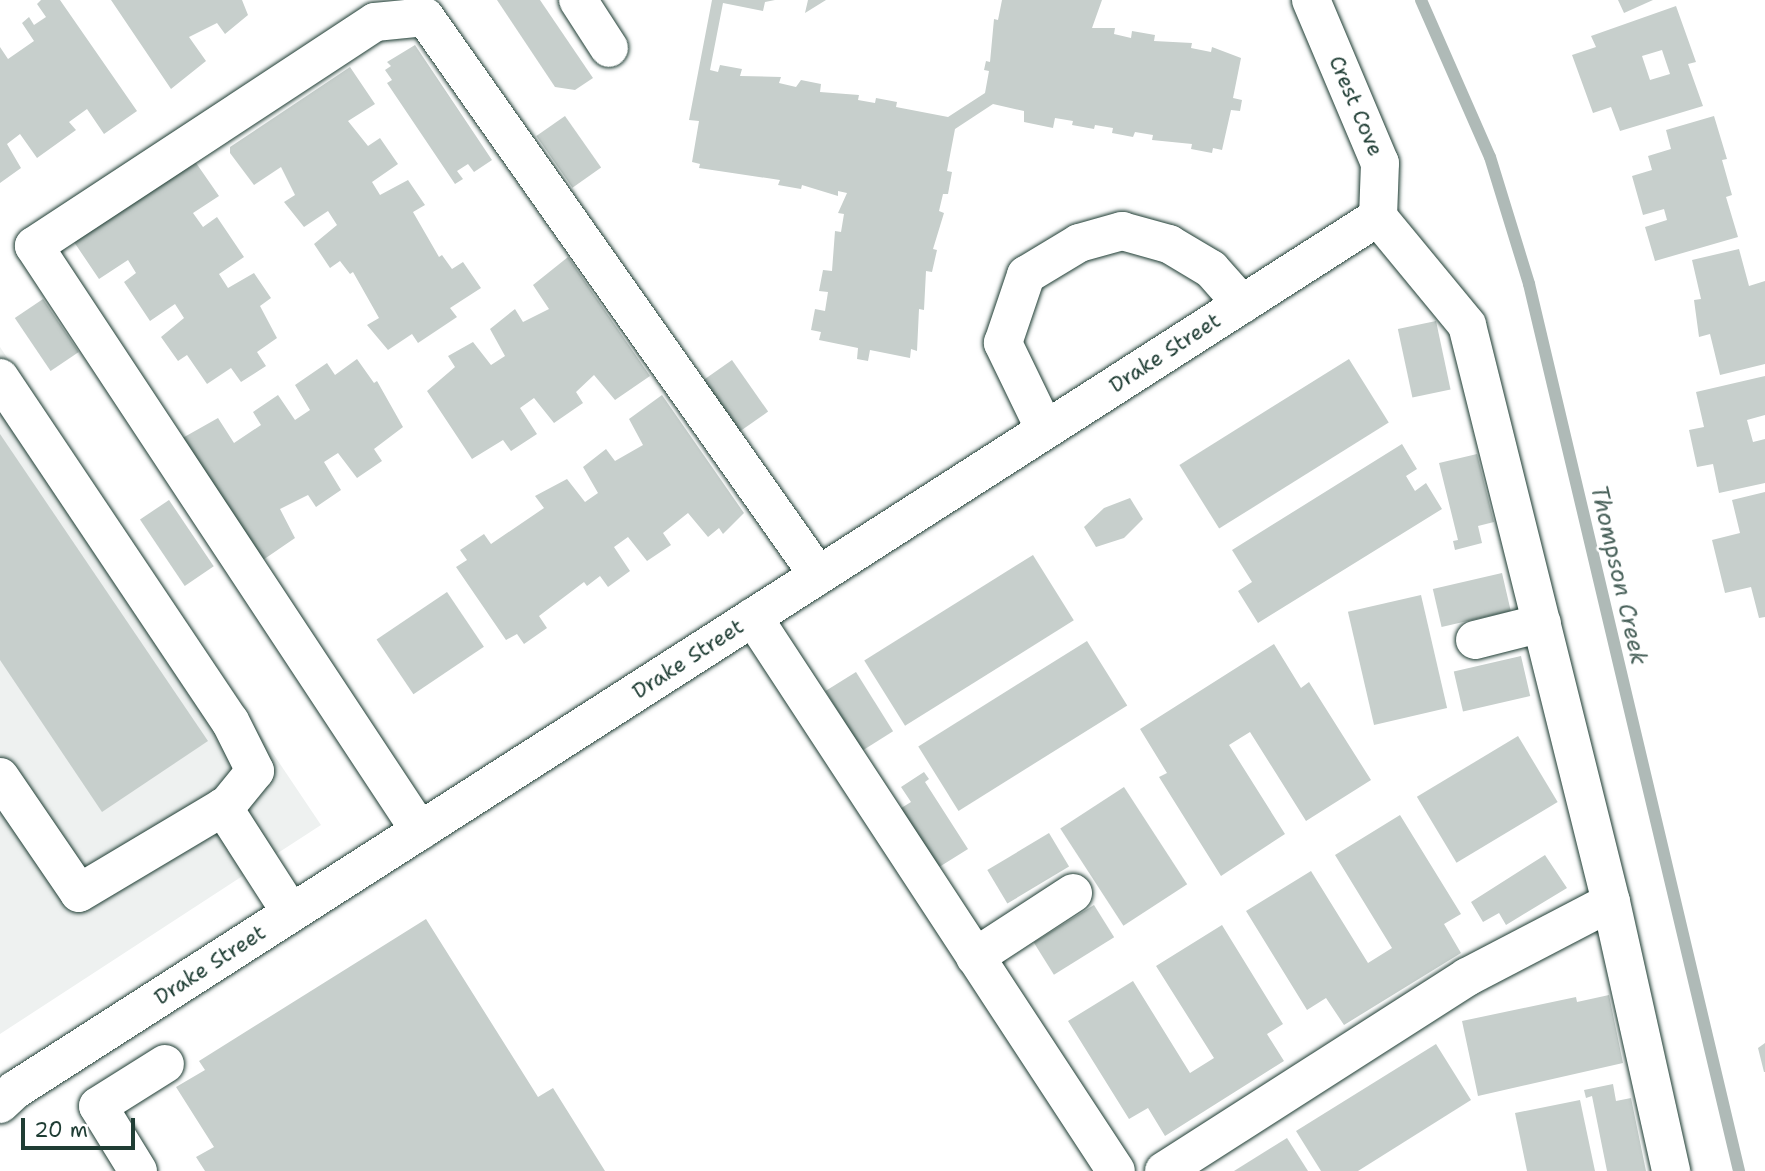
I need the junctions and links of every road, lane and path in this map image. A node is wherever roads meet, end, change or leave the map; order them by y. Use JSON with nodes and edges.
{"nodes":[{"id":1,"x":578,"y":0,"type":"edge"},
{"id":2,"x":1311,"y":0,"type":"edge"},
{"id":3,"x":609,"y":48,"type":"dead end"},
{"id":4,"x":1378,"y":216,"type":"junction"},
{"id":5,"x":1241,"y":304,"type":"junction"},
{"id":6,"x":0,"y":379,"type":"edge"},
{"id":7,"x":1045,"y":430,"type":"junction"},
{"id":8,"x":818,"y":575,"type":"junction"},
{"id":9,"x":753,"y":617,"type":"junction"},
{"id":10,"x":1542,"y":623,"type":"junction"},
{"id":11,"x":1475,"y":640,"type":"dead end"},
{"id":12,"x":0,"y":776,"type":"edge"},
{"id":13,"x":225,"y":809,"type":"junction"},
{"id":14,"x":420,"y":831,"type":"junction"},
{"id":15,"x":1073,"y":893,"type":"dead end"},
{"id":16,"x":1611,"y":902,"type":"junction"},
{"id":17,"x":291,"y":913,"type":"junction"},
{"id":18,"x":975,"y":957,"type":"junction"},
{"id":19,"x":165,"y":1064,"type":"dead end"},
{"id":20,"x":0,"y":1104,"type":"edge"},
{"id":21,"x":138,"y":1171,"type":"edge"},
{"id":22,"x":1116,"y":1171,"type":"edge"},
{"id":23,"x":1164,"y":1171,"type":"edge"},
{"id":24,"x":1671,"y":1171,"type":"edge"}],
"edges":[{"from":1,"to":3,"type":"street"},
{"from":2,"to":4,"type":"street","name":"Crest Cove"},
{"from":4,"to":5,"type":"street","name":"Drake Street"},
{"from":4,"to":10,"type":"street"},
{"from":5,"to":7,"type":"street","name":"Drake Street"},
{"from":5,"to":7,"type":"street"},
{"from":6,"to":13,"type":"street"},
{"from":7,"to":8,"type":"street","name":"Drake Street"},
{"from":8,"to":9,"type":"street","name":"Drake Street"},
{"from":8,"to":14,"type":"street"},
{"from":9,"to":14,"type":"street","name":"Drake Street"},
{"from":9,"to":18,"type":"street"},
{"from":10,"to":11,"type":"street"},
{"from":10,"to":16,"type":"street"},
{"from":12,"to":13,"type":"street"},
{"from":13,"to":17,"type":"street"},
{"from":14,"to":17,"type":"street","name":"Drake Street"},
{"from":15,"to":18,"type":"street"},
{"from":16,"to":23,"type":"street"},
{"from":16,"to":24,"type":"street"},
{"from":17,"to":20,"type":"street","name":"Drake Street"},
{"from":18,"to":22,"type":"street"},
{"from":19,"to":21,"type":"street"}]}
